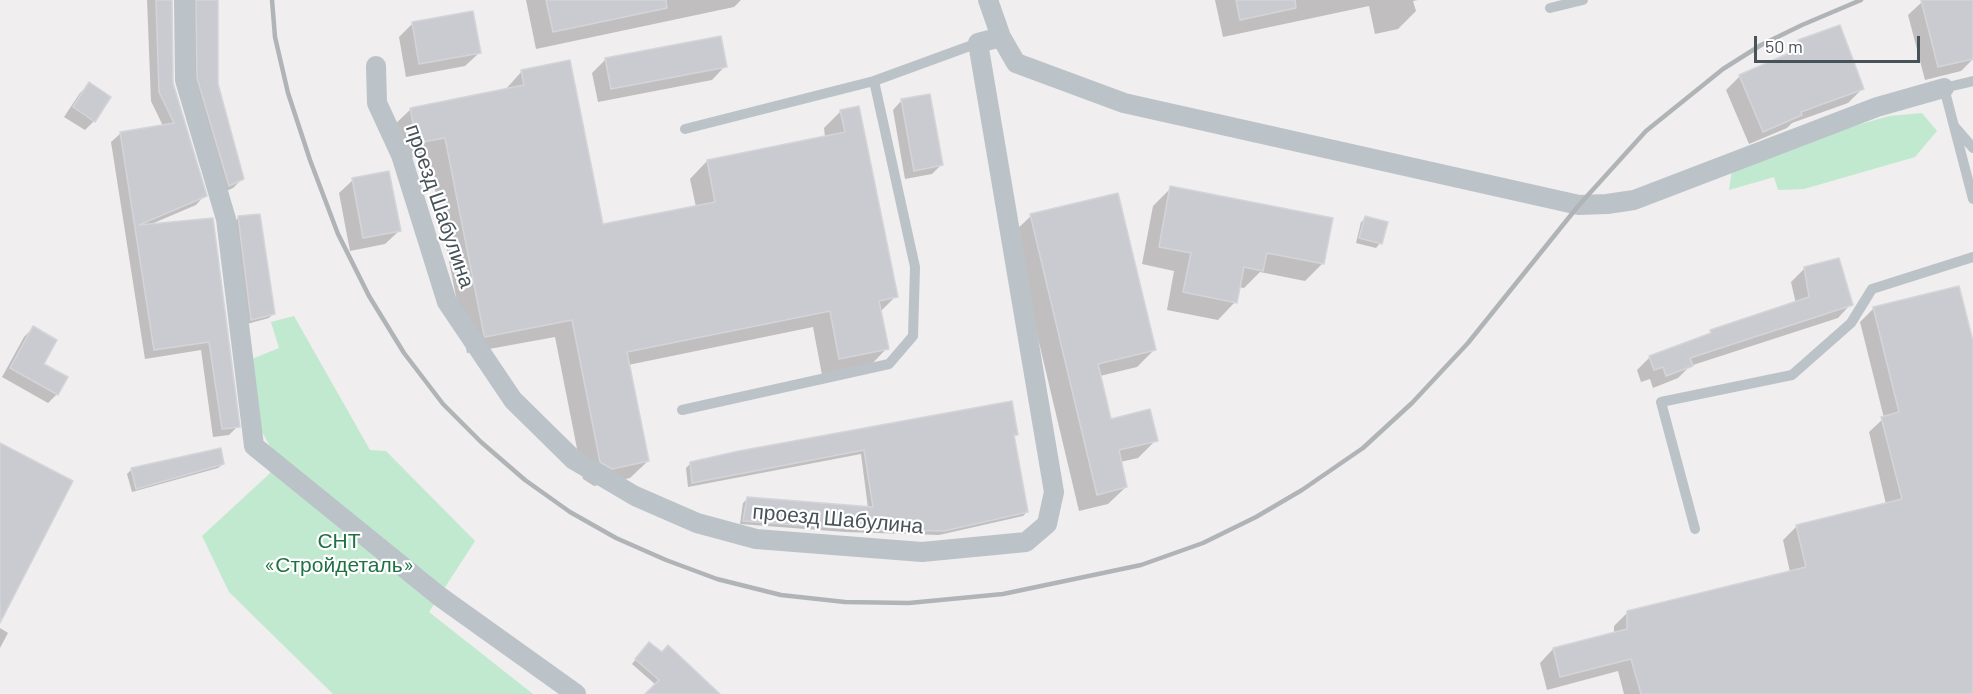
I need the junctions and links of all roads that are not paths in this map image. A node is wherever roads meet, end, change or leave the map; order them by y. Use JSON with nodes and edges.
{"nodes":[{"id":1,"x":184,"y":0,"type":"edge"},
{"id":2,"x":988,"y":0,"type":"edge"},
{"id":3,"x":1583,"y":0,"type":"edge"},
{"id":4,"x":1550,"y":8,"type":"dead end"},
{"id":5,"x":1001,"y":37,"type":"junction"},
{"id":6,"x":978,"y":43,"type":"junction"},
{"id":7,"x":376,"y":66,"type":"dead end"},
{"id":8,"x":874,"y":81,"type":"junction"},
{"id":9,"x":1973,"y":81,"type":"edge"},
{"id":10,"x":1944,"y":88,"type":"junction"},
{"id":11,"x":1953,"y":124,"type":"junction"},
{"id":12,"x":685,"y":129,"type":"dead end"},
{"id":13,"x":1973,"y":148,"type":"edge"},
{"id":14,"x":1973,"y":199,"type":"edge"},
{"id":15,"x":1973,"y":257,"type":"edge"},
{"id":16,"x":682,"y":410,"type":"dead end"},
{"id":17,"x":1695,"y":529,"type":"dead end"},
{"id":18,"x":576,"y":694,"type":"edge"}],
"edges":[{"from":1,"to":18,"type":"street"},
{"from":2,"to":5,"type":"street"},
{"from":3,"to":4,"type":"lane"},
{"from":5,"to":6,"type":"street"},
{"from":5,"to":10,"type":"street"},
{"from":6,"to":7,"type":"street","name":"проезд Шабулина"},
{"from":6,"to":8,"type":"lane"},
{"from":8,"to":12,"type":"lane"},
{"from":8,"to":16,"type":"lane"},
{"from":9,"to":10,"type":"lane"},
{"from":10,"to":11,"type":"lane"},
{"from":11,"to":13,"type":"lane"},
{"from":11,"to":14,"type":"lane"},
{"from":15,"to":17,"type":"lane"}]}
